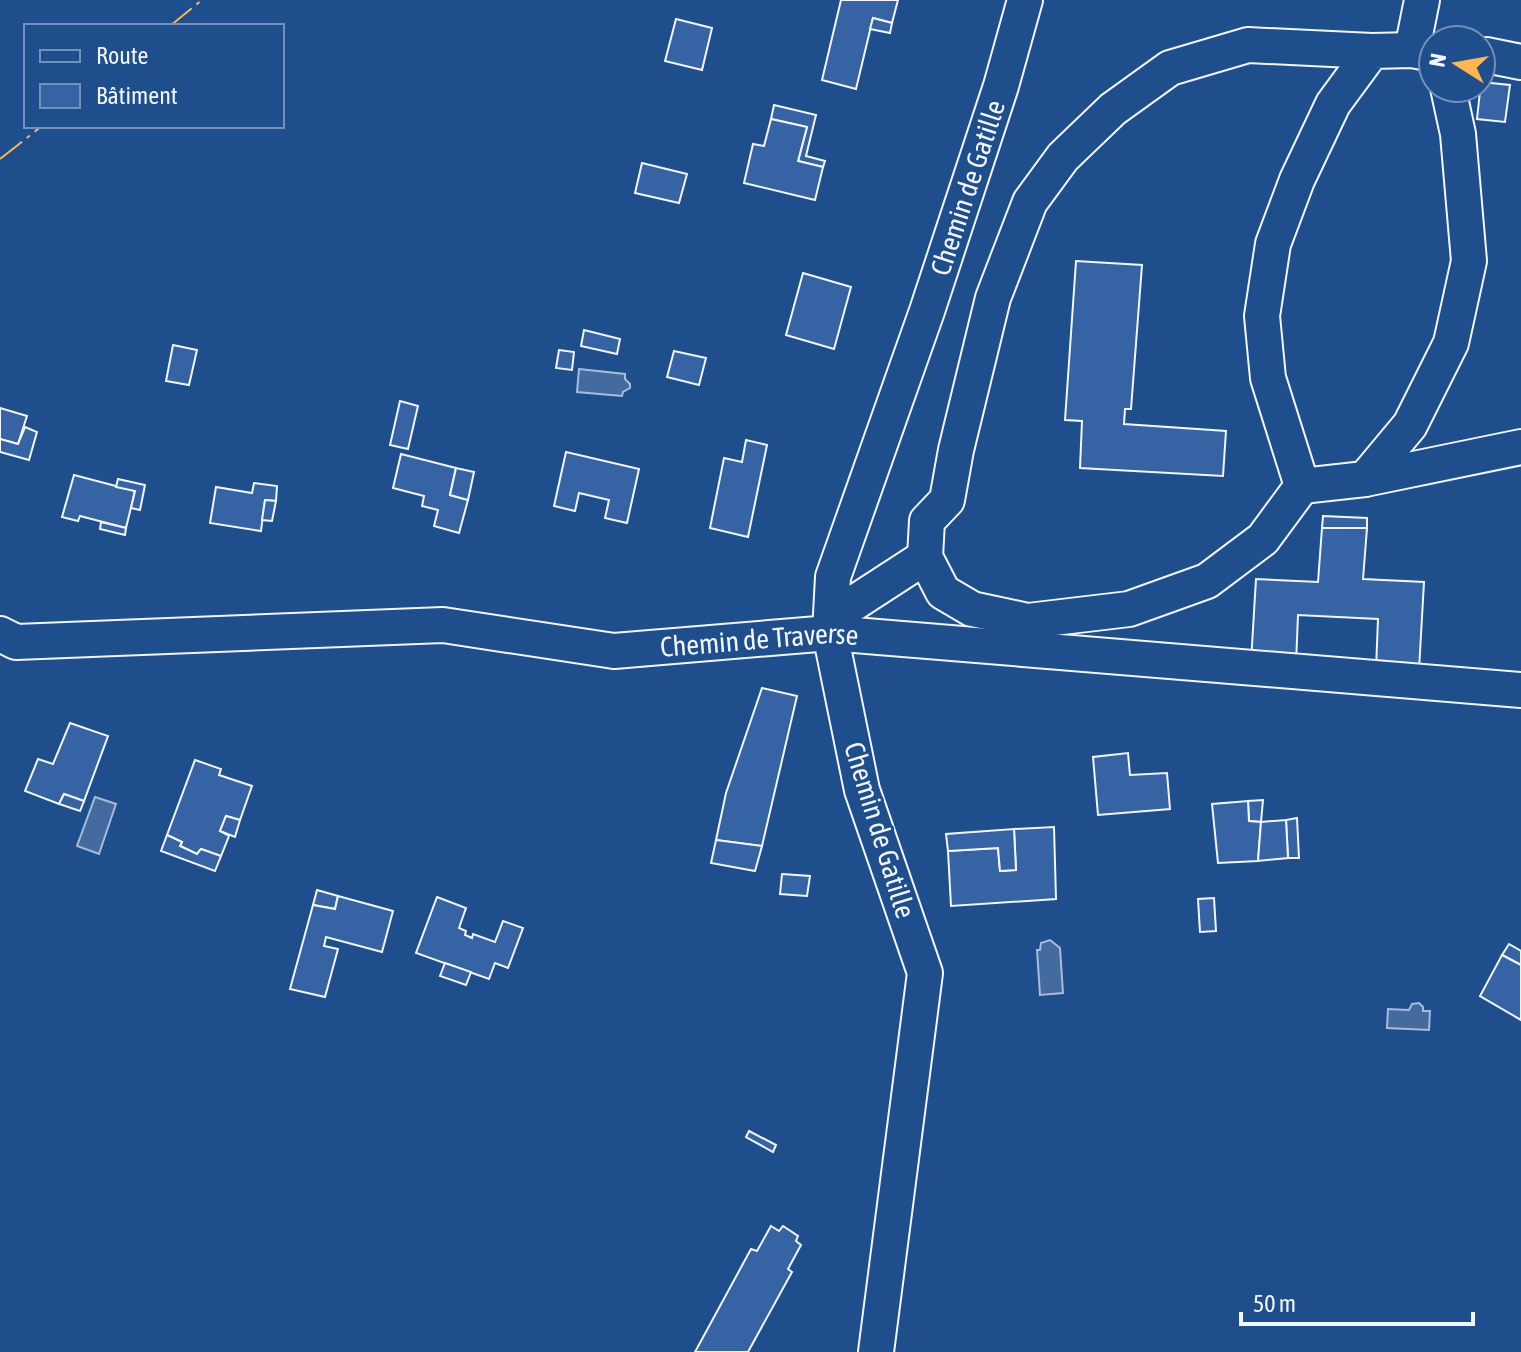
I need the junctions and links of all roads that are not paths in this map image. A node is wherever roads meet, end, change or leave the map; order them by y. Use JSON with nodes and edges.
{"nodes":[{"id":1,"x":1025,"y":0,"type":"edge"},
{"id":2,"x":1422,"y":0,"type":"edge"},
{"id":3,"x":1422,"y":24,"type":"edge"},
{"id":4,"x":1372,"y":51,"type":"junction"},
{"id":5,"x":1497,"y":51,"type":"edge"},
{"id":6,"x":1417,"y":52,"type":"edge"},
{"id":7,"x":1521,"y":62,"type":"edge"},
{"id":8,"x":1451,"y":104,"type":"edge"},
{"id":9,"x":1521,"y":447,"type":"edge"},
{"id":10,"x":1365,"y":479,"type":"junction"},
{"id":11,"x":1302,"y":486,"type":"junction"},
{"id":12,"x":925,"y":557,"type":"junction"},
{"id":13,"x":830,"y":626,"type":"junction"},
{"id":14,"x":0,"y":634,"type":"edge"},
{"id":15,"x":1521,"y":690,"type":"edge"},
{"id":16,"x":876,"y":1352,"type":"edge"}],
"edges":[{"from":1,"to":13,"type":"street","name":"Chemin de Gatille"},
{"from":2,"to":3,"type":"street"},
{"from":4,"to":6,"type":"street"},
{"from":4,"to":11,"type":"street"},
{"from":4,"to":12,"type":"street"},
{"from":5,"to":7,"type":"street"},
{"from":8,"to":10,"type":"street"},
{"from":9,"to":10,"type":"street"},
{"from":10,"to":11,"type":"street"},
{"from":11,"to":12,"type":"street"},
{"from":12,"to":13,"type":"street"},
{"from":13,"to":14,"type":"street","name":"Chemin de Traverse"},
{"from":13,"to":15,"type":"street","name":"Chemin de Traverse"},
{"from":13,"to":16,"type":"street","name":"Chemin de Gatille"}]}
